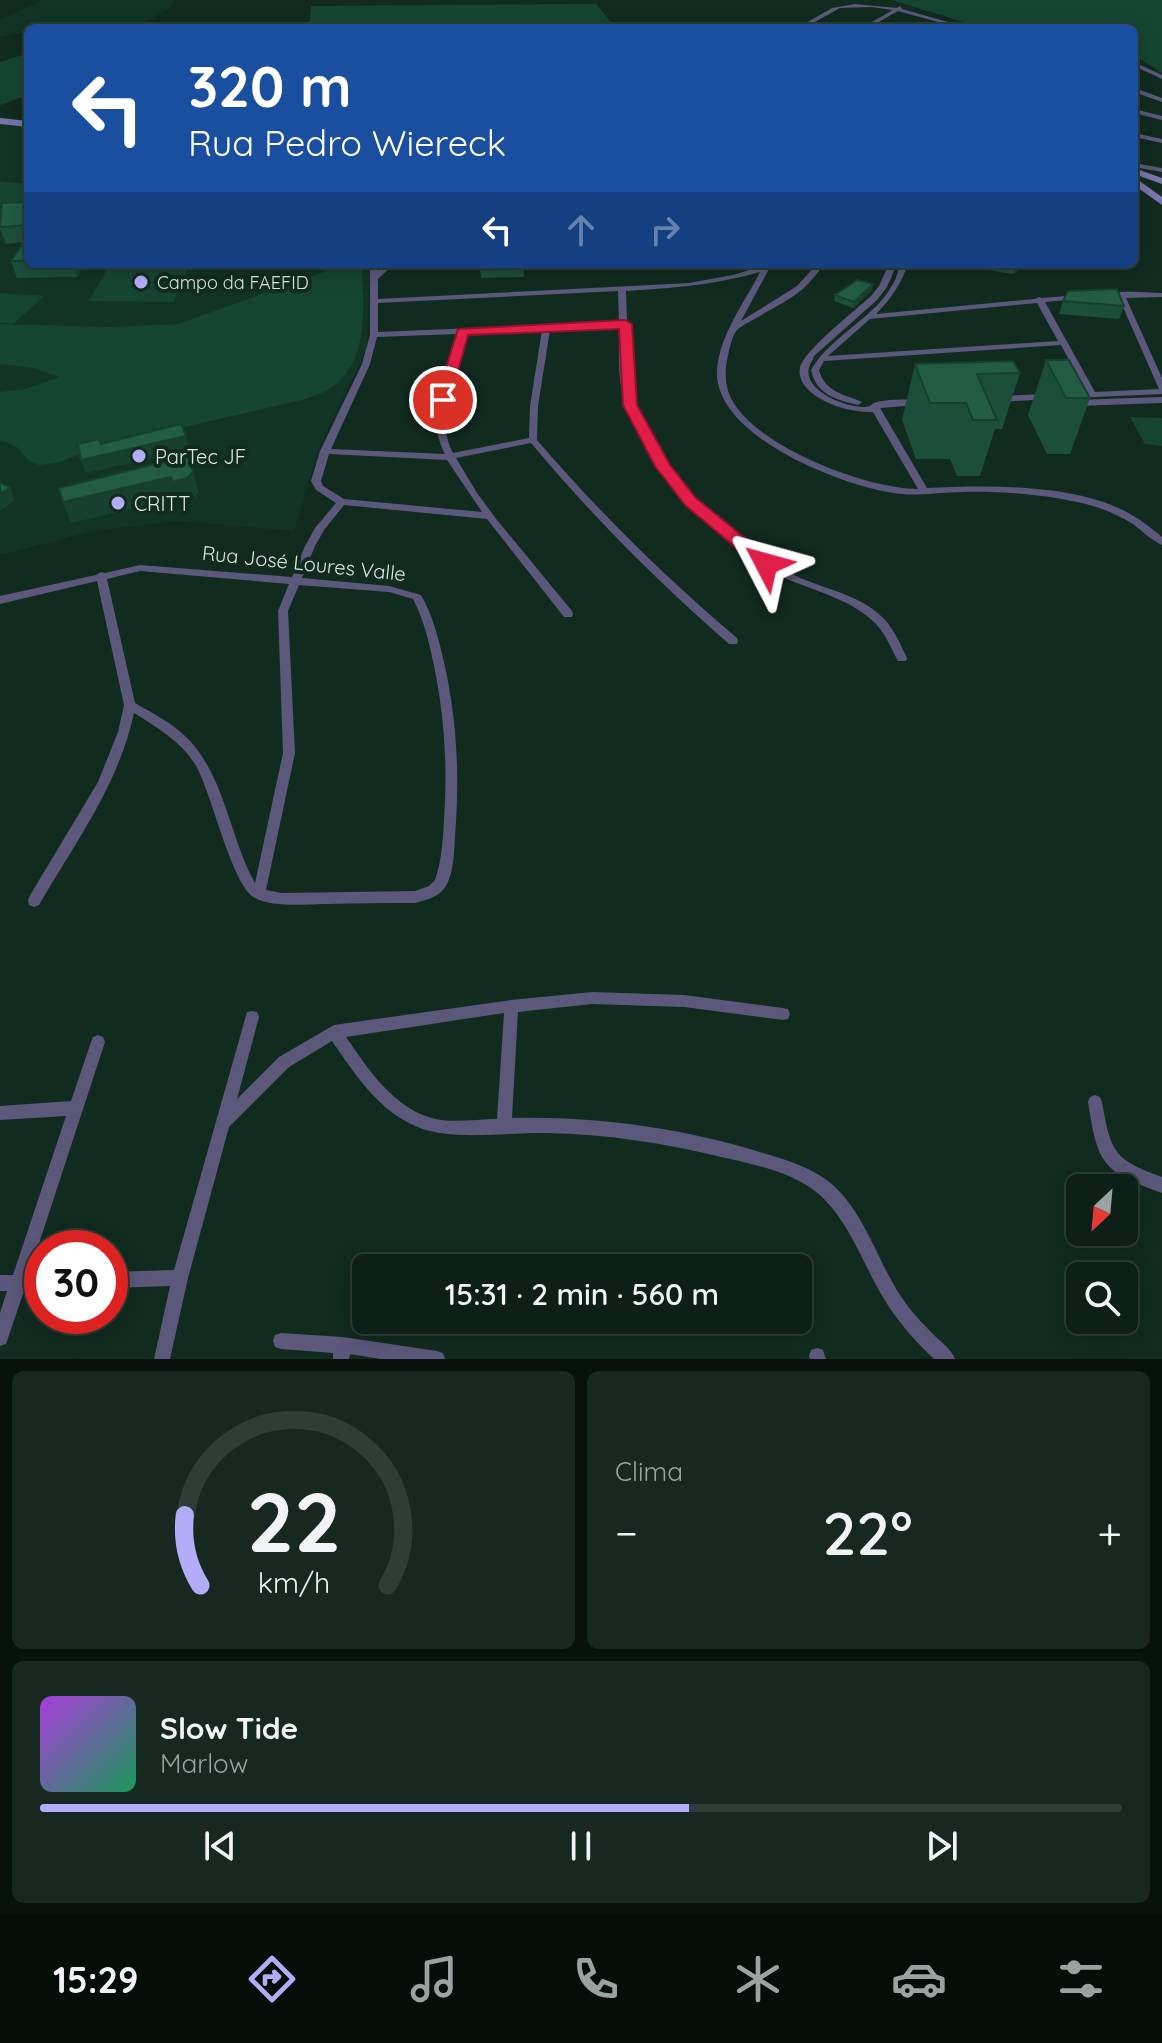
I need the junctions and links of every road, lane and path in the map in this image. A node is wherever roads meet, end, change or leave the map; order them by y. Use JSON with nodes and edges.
{"nodes":[{"id":1,"x":900,"y":8,"type":"junction"},
{"id":2,"x":809,"y":24,"type":"edge"},
{"id":3,"x":872,"y":24,"type":"edge"},
{"id":4,"x":953,"y":24,"type":"edge"},
{"id":5,"x":1138,"y":66,"type":"edge"},
{"id":6,"x":1162,"y":77,"type":"edge"},
{"id":7,"x":1138,"y":91,"type":"edge"},
{"id":8,"x":1162,"y":100,"type":"edge"},
{"id":9,"x":1138,"y":112,"type":"edge"},
{"id":10,"x":1162,"y":118,"type":"edge"},
{"id":11,"x":0,"y":122,"type":"edge"},
{"id":12,"x":24,"y":125,"type":"edge"},
{"id":13,"x":1138,"y":136,"type":"edge"},
{"id":14,"x":1162,"y":141,"type":"edge"},
{"id":15,"x":1162,"y":170,"type":"edge"},
{"id":16,"x":1138,"y":171,"type":"edge"},
{"id":17,"x":1138,"y":172,"type":"edge"},
{"id":18,"x":1138,"y":174,"type":"edge"},
{"id":19,"x":1162,"y":181,"type":"edge"},
{"id":20,"x":1162,"y":202,"type":"edge"},
{"id":21,"x":375,"y":268,"type":"edge"},
{"id":22,"x":386,"y":268,"type":"edge"},
{"id":23,"x":759,"y":268,"type":"edge"},
{"id":24,"x":765,"y":268,"type":"edge"},
{"id":25,"x":818,"y":268,"type":"edge"},
{"id":26,"x":892,"y":268,"type":"edge"},
{"id":27,"x":903,"y":268,"type":"edge"},
{"id":28,"x":376,"y":277,"type":"junction"},
{"id":29,"x":888,"y":279,"type":"junction"},
{"id":30,"x":898,"y":281,"type":"junction"},
{"id":31,"x":622,"y":289,"type":"junction"},
{"id":32,"x":1121,"y":295,"type":"junction"},
{"id":33,"x":1162,"y":295,"type":"edge"},
{"id":34,"x":1097,"y":296,"type":"edge"},
{"id":35,"x":1082,"y":297,"type":"edge"},
{"id":36,"x":1039,"y":299,"type":"junction"},
{"id":37,"x":376,"y":301,"type":"junction"},
{"id":38,"x":857,"y":314,"type":"junction"},
{"id":39,"x":869,"y":318,"type":"junction"},
{"id":40,"x":625,"y":324,"type":"junction"},
{"id":41,"x":546,"y":328,"type":"junction"},
{"id":42,"x":736,"y":328,"type":"junction"},
{"id":43,"x":462,"y":332,"type":"junction"},
{"id":44,"x":374,"y":335,"type":"junction"},
{"id":45,"x":1062,"y":343,"type":"junction"},
{"id":46,"x":821,"y":359,"type":"junction"},
{"id":47,"x":1162,"y":389,"type":"edge"},
{"id":48,"x":1092,"y":394,"type":"junction"},
{"id":49,"x":1067,"y":396,"type":"edge"},
{"id":50,"x":1054,"y":397,"type":"edge"},
{"id":51,"x":1162,"y":400,"type":"edge"},
{"id":52,"x":932,"y":401,"type":"edge"},
{"id":53,"x":875,"y":407,"type":"junction"},
{"id":54,"x":923,"y":408,"type":"edge"},
{"id":55,"x":533,"y":440,"type":"junction"},
{"id":56,"x":325,"y":451,"type":"junction"},
{"id":57,"x":448,"y":457,"type":"junction"},
{"id":58,"x":924,"y":491,"type":"junction"},
{"id":59,"x":342,"y":502,"type":"junction"},
{"id":60,"x":489,"y":516,"type":"junction"},
{"id":61,"x":1162,"y":542,"type":"edge"},
{"id":62,"x":101,"y":575,"type":"junction"},
{"id":63,"x":295,"y":579,"type":"junction"},
{"id":64,"x":0,"y":600,"type":"edge"},
{"id":65,"x":568,"y":614,"type":"dead end"},
{"id":66,"x":733,"y":641,"type":"dead end"},
{"id":67,"x":902,"y":658,"type":"dead end"},
{"id":68,"x":130,"y":705,"type":"junction"},
{"id":69,"x":259,"y":894,"type":"junction"},
{"id":70,"x":34,"y":901,"type":"dead end"},
{"id":71,"x":511,"y":1006,"type":"junction"},
{"id":72,"x":783,"y":1014,"type":"dead end"},
{"id":73,"x":252,"y":1017,"type":"dead end"},
{"id":74,"x":334,"y":1032,"type":"junction"},
{"id":75,"x":98,"y":1042,"type":"dead end"},
{"id":76,"x":1095,"y":1102,"type":"dead end"},
{"id":77,"x":75,"y":1108,"type":"junction"},
{"id":78,"x":0,"y":1113,"type":"edge"},
{"id":79,"x":223,"y":1123,"type":"junction"},
{"id":80,"x":504,"y":1125,"type":"junction"},
{"id":81,"x":1162,"y":1185,"type":"edge"},
{"id":82,"x":180,"y":1278,"type":"junction"},
{"id":83,"x":128,"y":1279,"type":"edge"},
{"id":84,"x":9,"y":1283,"type":"edge"},
{"id":85,"x":0,"y":1338,"type":"edge"},
{"id":86,"x":281,"y":1341,"type":"dead end"},
{"id":87,"x":342,"y":1352,"type":"edge"},
{"id":88,"x":162,"y":1359,"type":"edge"},
{"id":89,"x":437,"y":1359,"type":"edge"},
{"id":90,"x":947,"y":1359,"type":"edge"}],
"edges":[{"from":1,"to":2,"type":"street"},
{"from":1,"to":3,"type":"street"},
{"from":1,"to":4,"type":"street"},
{"from":5,"to":6,"type":"street"},
{"from":7,"to":8,"type":"street"},
{"from":9,"to":10,"type":"street"},
{"from":11,"to":12,"type":"street"},
{"from":13,"to":14,"type":"street"},
{"from":15,"to":16,"type":"street"},
{"from":17,"to":19,"type":"street"},
{"from":18,"to":20,"type":"street"},
{"from":21,"to":28,"type":"street"},
{"from":22,"to":28,"type":"street"},
{"from":23,"to":31,"type":"street"},
{"from":24,"to":42,"type":"street"},
{"from":25,"to":42,"type":"street"},
{"from":26,"to":29,"type":"street"},
{"from":27,"to":30,"type":"street"},
{"from":28,"to":37,"type":"street"},
{"from":29,"to":30,"type":"street"},
{"from":29,"to":38,"type":"street"},
{"from":30,"to":39,"type":"street"},
{"from":31,"to":37,"type":"street"},
{"from":31,"to":40,"type":"street"},
{"from":32,"to":33,"type":"street"},
{"from":32,"to":34,"type":"street"},
{"from":32,"to":47,"type":"street"},
{"from":35,"to":36,"type":"street"},
{"from":36,"to":39,"type":"street"},
{"from":36,"to":45,"type":"street"},
{"from":37,"to":44,"type":"street"},
{"from":38,"to":39,"type":"street"},
{"from":38,"to":53,"type":"street"},
{"from":39,"to":46,"type":"street"},
{"from":40,"to":41,"type":"street"},
{"from":40,"to":67,"type":"street"},
{"from":41,"to":43,"type":"street"},
{"from":41,"to":55,"type":"street"},
{"from":42,"to":58,"type":"street"},
{"from":43,"to":44,"type":"street"},
{"from":43,"to":57,"type":"street"},
{"from":44,"to":56,"type":"street"},
{"from":45,"to":46,"type":"street"},
{"from":45,"to":48,"type":"street"},
{"from":46,"to":53,"type":"street"},
{"from":47,"to":48,"type":"street"},
{"from":48,"to":49,"type":"street"},
{"from":50,"to":51,"type":"street"},
{"from":52,"to":53,"type":"street"},
{"from":53,"to":54,"type":"street"},
{"from":53,"to":58,"type":"street"},
{"from":55,"to":57,"type":"street"},
{"from":55,"to":66,"type":"street"},
{"from":56,"to":57,"type":"street"},
{"from":56,"to":59,"type":"street"},
{"from":57,"to":60,"type":"street"},
{"from":58,"to":61,"type":"street"},
{"from":59,"to":60,"type":"street"},
{"from":59,"to":63,"type":"street"},
{"from":60,"to":65,"type":"street"},
{"from":62,"to":63,"type":"street","name":"Rua José Loures Valle"},
{"from":62,"to":64,"type":"street","name":"Rua José Loures Valle"},
{"from":62,"to":68,"type":"street"},
{"from":63,"to":69,"type":"street"},
{"from":63,"to":69,"type":"street","name":"Rua José Loures Valle"},
{"from":68,"to":69,"type":"street"},
{"from":68,"to":70,"type":"street"},
{"from":71,"to":72,"type":"street"},
{"from":71,"to":74,"type":"street"},
{"from":71,"to":80,"type":"street"},
{"from":73,"to":79,"type":"street"},
{"from":74,"to":79,"type":"street"},
{"from":74,"to":80,"type":"street"},
{"from":75,"to":77,"type":"street"},
{"from":76,"to":81,"type":"street"},
{"from":77,"to":78,"type":"street"},
{"from":77,"to":84,"type":"street"},
{"from":79,"to":82,"type":"street"},
{"from":80,"to":90,"type":"street"},
{"from":82,"to":83,"type":"street"},
{"from":82,"to":88,"type":"street"},
{"from":84,"to":85,"type":"street"},
{"from":86,"to":87,"type":"street"},
{"from":87,"to":89,"type":"street"}]}
